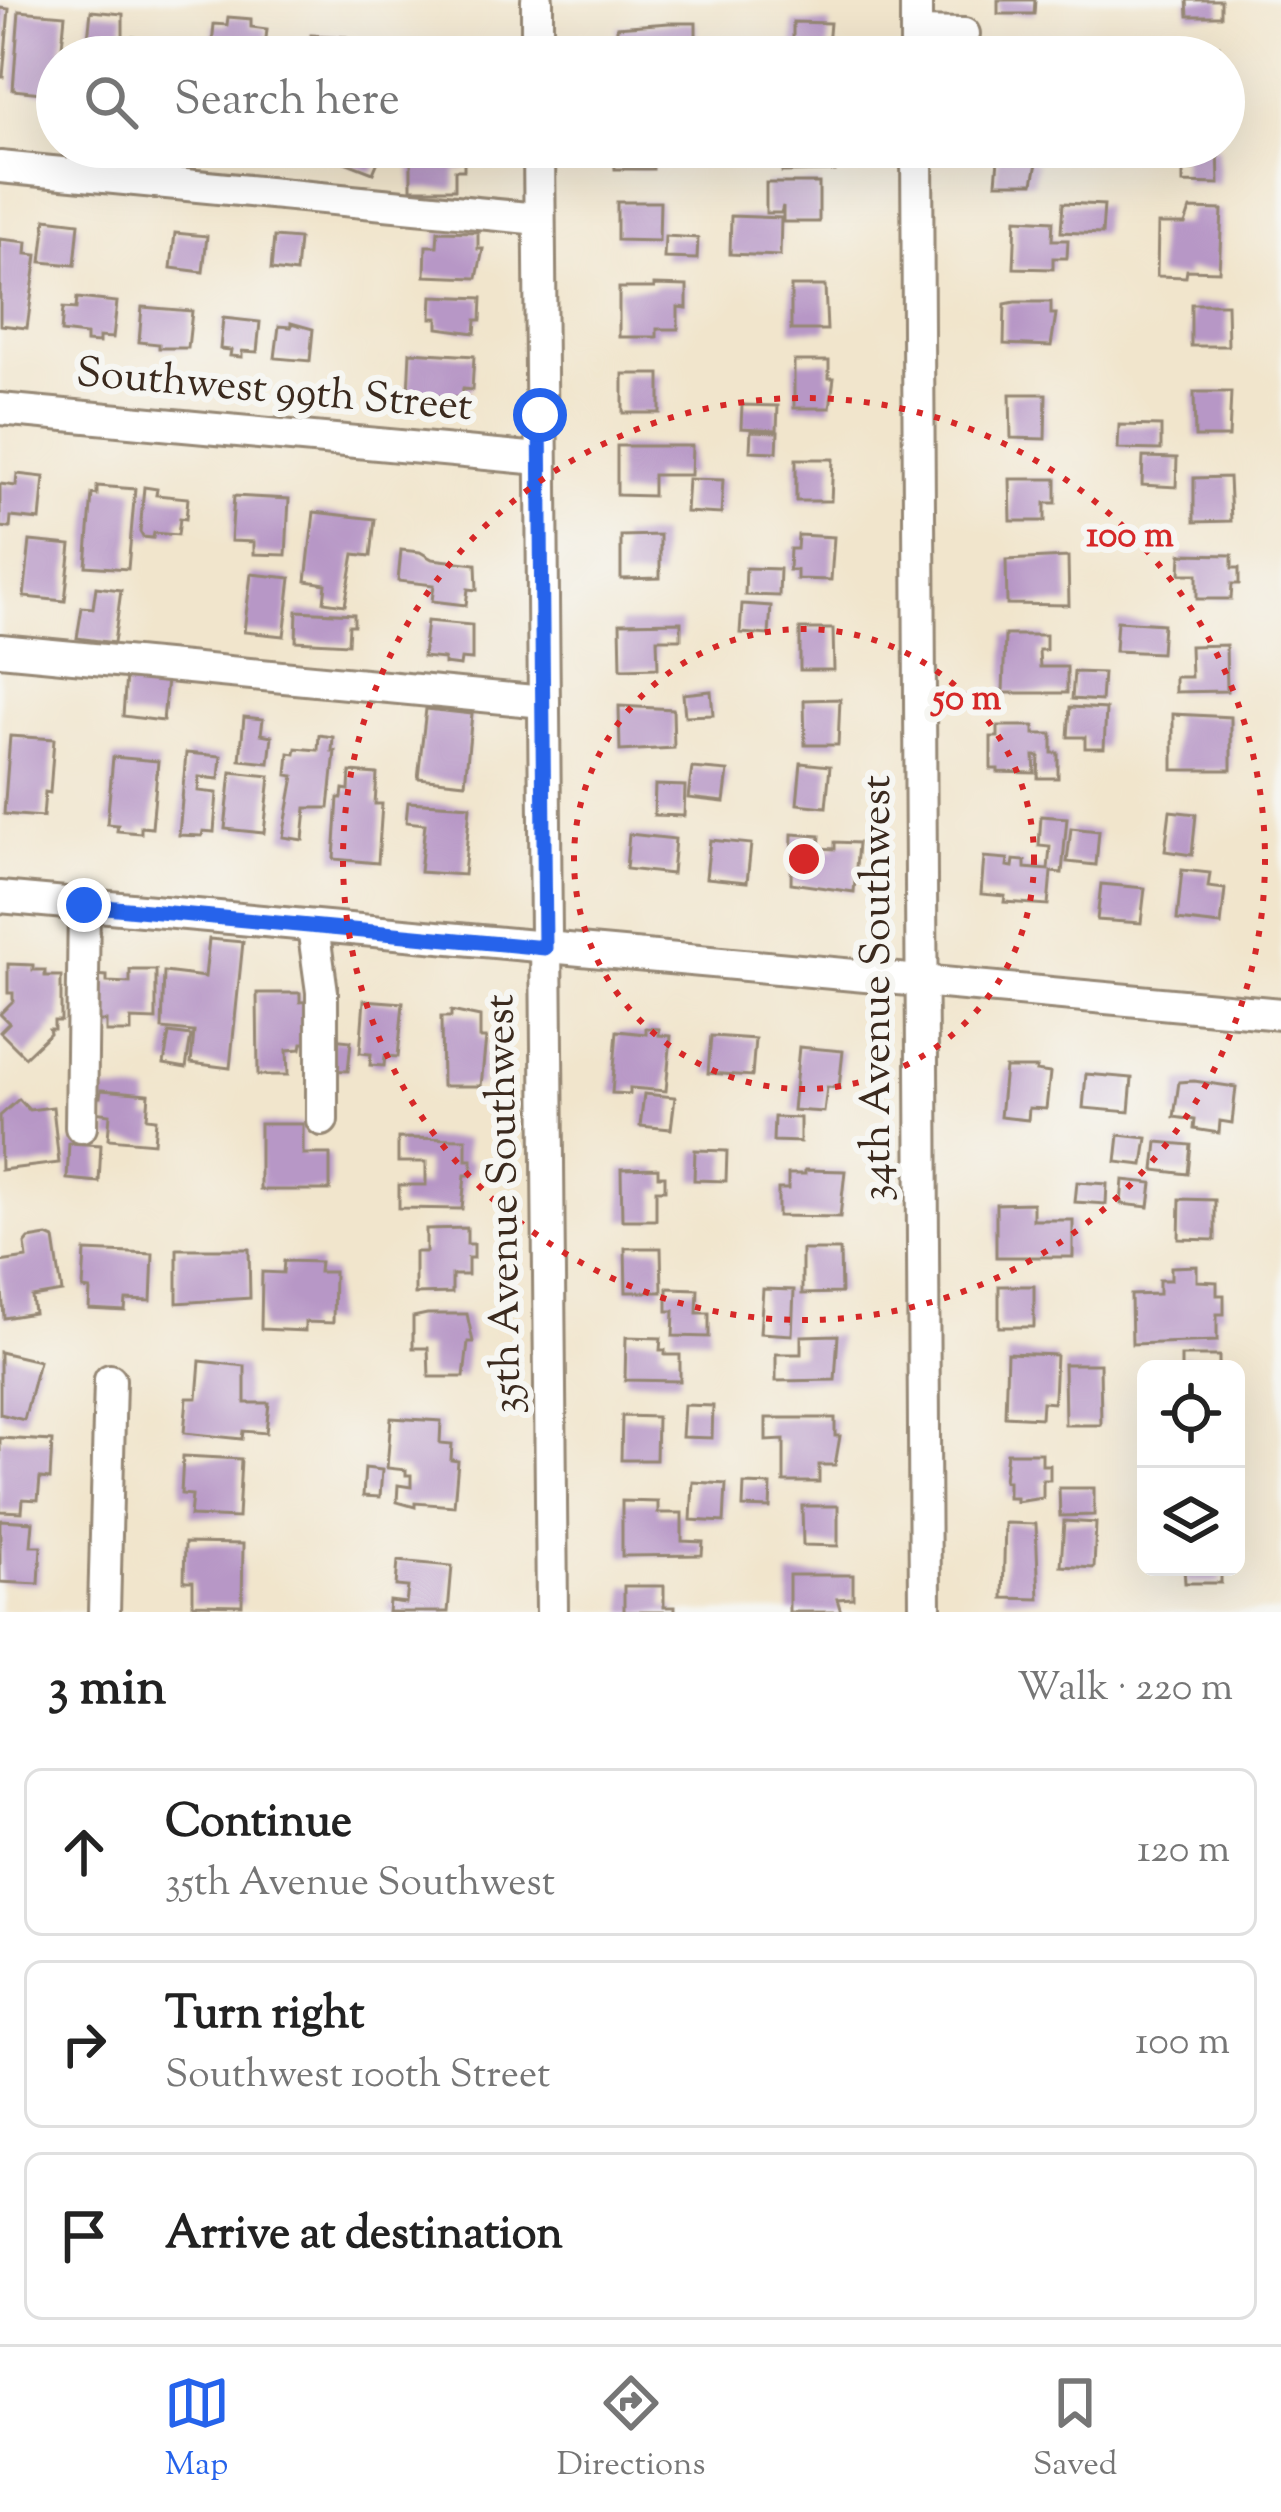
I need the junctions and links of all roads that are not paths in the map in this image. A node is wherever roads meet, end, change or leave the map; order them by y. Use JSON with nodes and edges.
{"nodes":[{"id":1,"x":537,"y":0,"type":"edge"},
{"id":2,"x":916,"y":0,"type":"edge"},
{"id":3,"x":964,"y":34,"type":"dead end"},
{"id":4,"x":537,"y":36,"type":"edge"},
{"id":5,"x":916,"y":36,"type":"edge"},
{"id":6,"x":955,"y":36,"type":"edge"},
{"id":7,"x":0,"y":167,"type":"edge"},
{"id":8,"x":538,"y":168,"type":"edge"},
{"id":9,"x":916,"y":168,"type":"edge"},
{"id":10,"x":539,"y":219,"type":"junction"},
{"id":11,"x":0,"y":409,"type":"edge"},
{"id":12,"x":540,"y":459,"type":"junction"},
{"id":13,"x":0,"y":650,"type":"edge"},
{"id":14,"x":544,"y":702,"type":"junction"},
{"id":15,"x":0,"y":897,"type":"edge"},
{"id":16,"x":84,"y":905,"type":"junction"},
{"id":17,"x":313,"y":927,"type":"junction"},
{"id":18,"x":545,"y":948,"type":"junction"},
{"id":19,"x":920,"y":981,"type":"junction"},
{"id":20,"x":1281,"y":1014,"type":"edge"},
{"id":21,"x":322,"y":1120,"type":"dead end"},
{"id":22,"x":81,"y":1127,"type":"dead end"},
{"id":23,"x":110,"y":1380,"type":"dead end"},
{"id":24,"x":104,"y":1612,"type":"edge"},
{"id":25,"x":552,"y":1612,"type":"edge"},
{"id":26,"x":925,"y":1612,"type":"edge"}],
"edges":[{"from":1,"to":4,"type":"street"},
{"from":2,"to":5,"type":"street"},
{"from":3,"to":6,"type":"street"},
{"from":7,"to":10,"type":"street"},
{"from":8,"to":10,"type":"street","name":"35th Avenue Southwest"},
{"from":9,"to":19,"type":"street","name":"34th Avenue Southwest"},
{"from":10,"to":12,"type":"street","name":"35th Avenue Southwest"},
{"from":11,"to":12,"type":"street","name":"Southwest 99th Street"},
{"from":12,"to":14,"type":"street","name":"35th Avenue Southwest"},
{"from":13,"to":14,"type":"street"},
{"from":14,"to":18,"type":"street","name":"35th Avenue Southwest"},
{"from":15,"to":16,"type":"street"},
{"from":16,"to":17,"type":"street"},
{"from":16,"to":22,"type":"street"},
{"from":17,"to":18,"type":"street"},
{"from":17,"to":21,"type":"street"},
{"from":18,"to":19,"type":"street"},
{"from":18,"to":25,"type":"street","name":"35th Avenue Southwest"},
{"from":19,"to":20,"type":"street"},
{"from":19,"to":26,"type":"street","name":"34th Avenue Southwest"},
{"from":23,"to":24,"type":"street"}]}
